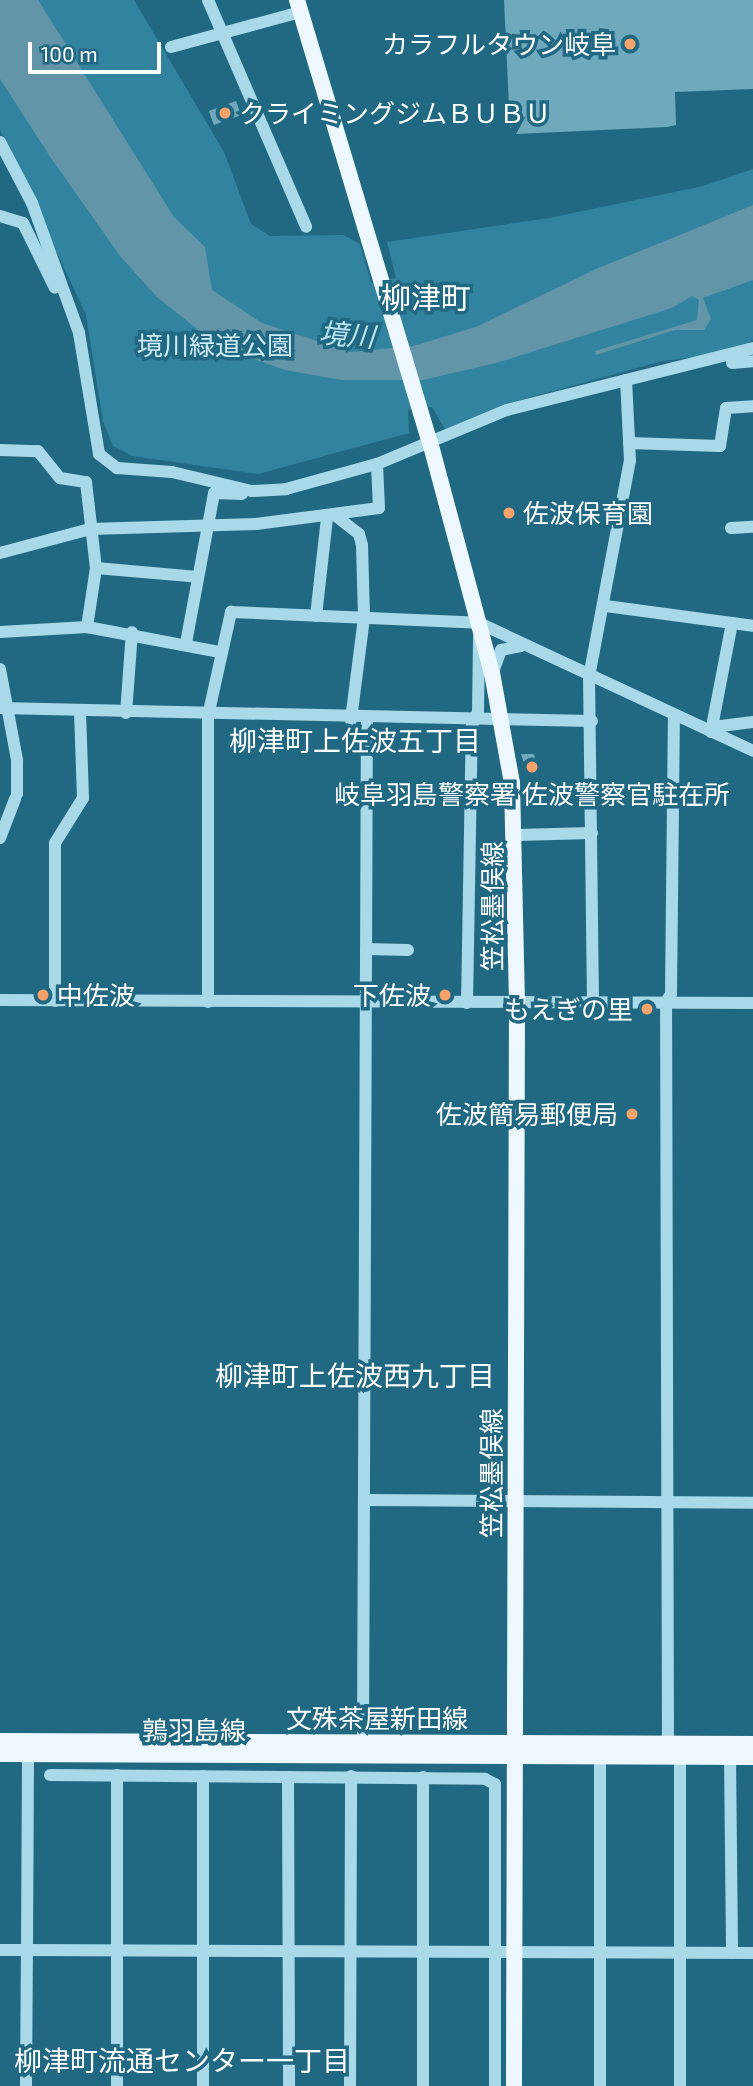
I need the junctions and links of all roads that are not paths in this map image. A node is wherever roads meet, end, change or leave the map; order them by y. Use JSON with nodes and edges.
{"nodes":[{"id":1,"x":208,"y":0,"type":"edge"},
{"id":2,"x":299,"y":6,"type":"edge"},
{"id":3,"x":222,"y":32,"type":"junction"},
{"id":4,"x":171,"y":47,"type":"dead end"},
{"id":5,"x":0,"y":142,"type":"edge"},
{"id":6,"x":0,"y":216,"type":"edge"},
{"id":7,"x":306,"y":227,"type":"dead end"},
{"id":8,"x":63,"y":295,"type":"junction"},
{"id":9,"x":753,"y":348,"type":"edge"},
{"id":10,"x":719,"y":358,"type":"junction"},
{"id":11,"x":753,"y":361,"type":"edge"},
{"id":12,"x":625,"y":380,"type":"junction"},
{"id":13,"x":753,"y":406,"type":"edge"},
{"id":14,"x":428,"y":434,"type":"junction"},
{"id":15,"x":629,"y":443,"type":"junction"},
{"id":16,"x":0,"y":450,"type":"edge"},
{"id":17,"x":377,"y":464,"type":"junction"},
{"id":18,"x":252,"y":492,"type":"junction"},
{"id":19,"x":332,"y":517,"type":"junction"},
{"id":20,"x":207,"y":526,"type":"junction"},
{"id":21,"x":753,"y":527,"type":"edge"},
{"id":22,"x":90,"y":528,"type":"junction"},
{"id":23,"x":731,"y":528,"type":"dead end"},
{"id":24,"x":0,"y":553,"type":"edge"},
{"id":25,"x":96,"y":568,"type":"junction"},
{"id":26,"x":198,"y":577,"type":"junction"},
{"id":27,"x":607,"y":606,"type":"junction"},
{"id":28,"x":316,"y":616,"type":"junction"},
{"id":29,"x":364,"y":618,"type":"junction"},
{"id":30,"x":479,"y":623,"type":"junction"},
{"id":31,"x":732,"y":623,"type":"junction"},
{"id":32,"x":753,"y":626,"type":"edge"},
{"id":33,"x":88,"y":627,"type":"junction"},
{"id":34,"x":0,"y":632,"type":"edge"},
{"id":35,"x":132,"y":632,"type":"junction"},
{"id":36,"x":186,"y":643,"type":"junction"},
{"id":37,"x":521,"y":646,"type":"junction"},
{"id":38,"x":219,"y":652,"type":"junction"},
{"id":39,"x":0,"y":669,"type":"edge"},
{"id":40,"x":492,"y":673,"type":"junction"},
{"id":41,"x":589,"y":677,"type":"junction"},
{"id":42,"x":3,"y":708,"type":"edge"},
{"id":43,"x":80,"y":711,"type":"junction"},
{"id":44,"x":126,"y":713,"type":"junction"},
{"id":45,"x":208,"y":716,"type":"junction"},
{"id":46,"x":674,"y":716,"type":"junction"},
{"id":47,"x":351,"y":720,"type":"junction"},
{"id":48,"x":367,"y":720,"type":"junction"},
{"id":49,"x":474,"y":720,"type":"junction"},
{"id":50,"x":503,"y":720,"type":"junction"},
{"id":51,"x":592,"y":721,"type":"junction"},
{"id":52,"x":753,"y":722,"type":"edge"},
{"id":53,"x":712,"y":729,"type":"junction"},
{"id":54,"x":753,"y":751,"type":"edge"},
{"id":55,"x":592,"y":833,"type":"junction"},
{"id":56,"x":517,"y":835,"type":"junction"},
{"id":57,"x":0,"y":838,"type":"edge"},
{"id":58,"x":366,"y":949,"type":"junction"},
{"id":59,"x":408,"y":950,"type":"dead end"},
{"id":60,"x":0,"y":1000,"type":"edge"},
{"id":61,"x":55,"y":1001,"type":"junction"},
{"id":62,"x":208,"y":1002,"type":"junction"},
{"id":63,"x":366,"y":1002,"type":"junction"},
{"id":64,"x":517,"y":1002,"type":"junction"},
{"id":65,"x":593,"y":1002,"type":"junction"},
{"id":66,"x":666,"y":1002,"type":"junction"},
{"id":67,"x":467,"y":1003,"type":"junction"},
{"id":68,"x":753,"y":1003,"type":"edge"},
{"id":69,"x":365,"y":1500,"type":"junction"},
{"id":70,"x":516,"y":1501,"type":"junction"},
{"id":71,"x":669,"y":1502,"type":"junction"},
{"id":72,"x":753,"y":1503,"type":"edge"},
{"id":73,"x":0,"y":1741,"type":"edge"},
{"id":74,"x":363,"y":1743,"type":"junction"},
{"id":75,"x":753,"y":1744,"type":"edge"},
{"id":76,"x":668,"y":1745,"type":"junction"},
{"id":77,"x":28,"y":1747,"type":"junction"},
{"id":78,"x":514,"y":1750,"type":"junction"},
{"id":79,"x":0,"y":1754,"type":"edge"},
{"id":80,"x":600,"y":1756,"type":"junction"},
{"id":81,"x":730,"y":1756,"type":"junction"},
{"id":82,"x":753,"y":1756,"type":"edge"},
{"id":83,"x":680,"y":1761,"type":"dead end"},
{"id":84,"x":50,"y":1774,"type":"dead end"},
{"id":85,"x":117,"y":1775,"type":"junction"},
{"id":86,"x":204,"y":1776,"type":"junction"},
{"id":87,"x":351,"y":1776,"type":"junction"},
{"id":88,"x":288,"y":1777,"type":"junction"},
{"id":89,"x":423,"y":1777,"type":"junction"},
{"id":90,"x":0,"y":1950,"type":"edge"},
{"id":91,"x":27,"y":1950,"type":"junction"},
{"id":92,"x":117,"y":1951,"type":"junction"},
{"id":93,"x":203,"y":1952,"type":"junction"},
{"id":94,"x":289,"y":1952,"type":"junction"},
{"id":95,"x":350,"y":1952,"type":"junction"},
{"id":96,"x":423,"y":1952,"type":"junction"},
{"id":97,"x":493,"y":1952,"type":"junction"},
{"id":98,"x":514,"y":1952,"type":"junction"},
{"id":99,"x":600,"y":1953,"type":"junction"},
{"id":100,"x":680,"y":1953,"type":"junction"},
{"id":101,"x":732,"y":1953,"type":"junction"},
{"id":102,"x":753,"y":1953,"type":"edge"},
{"id":103,"x":26,"y":2086,"type":"edge"},
{"id":104,"x":117,"y":2086,"type":"edge"},
{"id":105,"x":203,"y":2086,"type":"edge"},
{"id":106,"x":289,"y":2086,"type":"edge"},
{"id":107,"x":350,"y":2086,"type":"edge"},
{"id":108,"x":423,"y":2086,"type":"edge"},
{"id":109,"x":495,"y":2086,"type":"edge"},
{"id":110,"x":514,"y":2086,"type":"edge"},
{"id":111,"x":600,"y":2086,"type":"edge"},
{"id":112,"x":680,"y":2086,"type":"edge"}],
"edges":[{"from":1,"to":3,"type":"street"},
{"from":2,"to":3,"type":"street"},
{"from":2,"to":14,"type":"main road","name":"笠松墨俣線"},
{"from":3,"to":4,"type":"street"},
{"from":3,"to":7,"type":"street"},
{"from":5,"to":8,"type":"street"},
{"from":6,"to":8,"type":"street"},
{"from":8,"to":18,"type":"street"},
{"from":9,"to":10,"type":"street"},
{"from":10,"to":11,"type":"street"},
{"from":10,"to":12,"type":"street"},
{"from":12,"to":14,"type":"street"},
{"from":12,"to":15,"type":"street"},
{"from":13,"to":15,"type":"street"},
{"from":14,"to":17,"type":"street"},
{"from":14,"to":30,"type":"main road","name":"笠松墨俣線"},
{"from":15,"to":27,"type":"street"},
{"from":16,"to":22,"type":"street"},
{"from":17,"to":18,"type":"street"},
{"from":17,"to":19,"type":"street"},
{"from":18,"to":20,"type":"street"},
{"from":19,"to":20,"type":"street"},
{"from":19,"to":28,"type":"street"},
{"from":19,"to":29,"type":"street"},
{"from":20,"to":22,"type":"street"},
{"from":20,"to":26,"type":"street"},
{"from":21,"to":23,"type":"street"},
{"from":22,"to":24,"type":"street"},
{"from":22,"to":25,"type":"street"},
{"from":25,"to":26,"type":"street"},
{"from":25,"to":33,"type":"street"},
{"from":26,"to":36,"type":"street"},
{"from":27,"to":31,"type":"street"},
{"from":27,"to":41,"type":"street"},
{"from":28,"to":29,"type":"street"},
{"from":28,"to":38,"type":"street"},
{"from":29,"to":30,"type":"street"},
{"from":29,"to":47,"type":"street"},
{"from":30,"to":37,"type":"street"},
{"from":30,"to":40,"type":"main road","name":"笠松墨俣線"},
{"from":30,"to":49,"type":"street"},
{"from":31,"to":32,"type":"street"},
{"from":31,"to":53,"type":"street"},
{"from":33,"to":34,"type":"street"},
{"from":33,"to":35,"type":"street"},
{"from":35,"to":36,"type":"street"},
{"from":35,"to":44,"type":"street"},
{"from":36,"to":38,"type":"street"},
{"from":37,"to":40,"type":"street"},
{"from":37,"to":41,"type":"street"},
{"from":38,"to":45,"type":"street"},
{"from":39,"to":42,"type":"street"},
{"from":40,"to":50,"type":"main road","name":"笠松墨俣線"},
{"from":41,"to":46,"type":"street"},
{"from":41,"to":51,"type":"street"},
{"from":42,"to":43,"type":"street"},
{"from":42,"to":57,"type":"street"},
{"from":43,"to":44,"type":"street"},
{"from":43,"to":61,"type":"street"},
{"from":44,"to":45,"type":"street"},
{"from":45,"to":47,"type":"street"},
{"from":45,"to":62,"type":"street"},
{"from":46,"to":53,"type":"street"},
{"from":46,"to":66,"type":"street"},
{"from":47,"to":48,"type":"street"},
{"from":48,"to":49,"type":"street"},
{"from":48,"to":58,"type":"street"},
{"from":49,"to":50,"type":"street"},
{"from":49,"to":67,"type":"street"},
{"from":50,"to":51,"type":"street"},
{"from":50,"to":56,"type":"main road","name":"笠松墨俣線"},
{"from":51,"to":55,"type":"street"},
{"from":52,"to":53,"type":"street"},
{"from":53,"to":54,"type":"street"},
{"from":55,"to":56,"type":"street"},
{"from":55,"to":65,"type":"street"},
{"from":56,"to":64,"type":"main road","name":"笠松墨俣線"},
{"from":58,"to":59,"type":"street"},
{"from":58,"to":63,"type":"street"},
{"from":60,"to":61,"type":"street"},
{"from":61,"to":62,"type":"street"},
{"from":62,"to":63,"type":"street"},
{"from":63,"to":67,"type":"street"},
{"from":63,"to":69,"type":"street"},
{"from":64,"to":65,"type":"street"},
{"from":64,"to":67,"type":"street"},
{"from":64,"to":70,"type":"main road","name":"笠松墨俣線"},
{"from":65,"to":66,"type":"street"},
{"from":66,"to":68,"type":"street"},
{"from":66,"to":71,"type":"street"},
{"from":69,"to":70,"type":"street"},
{"from":69,"to":74,"type":"street"},
{"from":70,"to":71,"type":"street"},
{"from":70,"to":78,"type":"main road","name":"笠松墨俣線"},
{"from":71,"to":72,"type":"street"},
{"from":71,"to":76,"type":"street"},
{"from":73,"to":77,"type":"main road","name":"文殊茶屋新田線"},
{"from":74,"to":77,"type":"main road","name":"文殊茶屋新田線"},
{"from":74,"to":78,"type":"main road","name":"文殊茶屋新田線"},
{"from":75,"to":76,"type":"main road","name":"文殊茶屋新田線"},
{"from":76,"to":78,"type":"main road","name":"文殊茶屋新田線"},
{"from":77,"to":78,"type":"main road","name":"鶉羽島線"},
{"from":77,"to":79,"type":"main road","name":"鶉羽島線"},
{"from":77,"to":91,"type":"street"},
{"from":78,"to":80,"type":"main road"},
{"from":78,"to":98,"type":"main road","name":"笠松墨俣線"},
{"from":80,"to":81,"type":"main road"},
{"from":80,"to":99,"type":"street"},
{"from":81,"to":82,"type":"main road"},
{"from":81,"to":101,"type":"street"},
{"from":83,"to":100,"type":"street"},
{"from":84,"to":85,"type":"street"},
{"from":85,"to":86,"type":"street"},
{"from":85,"to":92,"type":"street"},
{"from":86,"to":88,"type":"street"},
{"from":86,"to":93,"type":"street"},
{"from":87,"to":88,"type":"street"},
{"from":87,"to":89,"type":"street"},
{"from":87,"to":95,"type":"street"},
{"from":88,"to":94,"type":"street"},
{"from":89,"to":96,"type":"street"},
{"from":89,"to":97,"type":"street"},
{"from":90,"to":91,"type":"street"},
{"from":91,"to":92,"type":"street"},
{"from":91,"to":103,"type":"street"},
{"from":92,"to":93,"type":"street"},
{"from":92,"to":104,"type":"street"},
{"from":93,"to":94,"type":"street"},
{"from":93,"to":105,"type":"street"},
{"from":94,"to":95,"type":"street"},
{"from":94,"to":106,"type":"street"},
{"from":95,"to":96,"type":"street"},
{"from":95,"to":107,"type":"street"},
{"from":96,"to":97,"type":"street"},
{"from":96,"to":108,"type":"street"},
{"from":97,"to":98,"type":"street"},
{"from":97,"to":109,"type":"street"},
{"from":98,"to":99,"type":"street"},
{"from":98,"to":110,"type":"main road","name":"笠松墨俣線"},
{"from":99,"to":100,"type":"street"},
{"from":99,"to":111,"type":"street"},
{"from":100,"to":101,"type":"street"},
{"from":100,"to":112,"type":"street"},
{"from":101,"to":102,"type":"street"}]}
